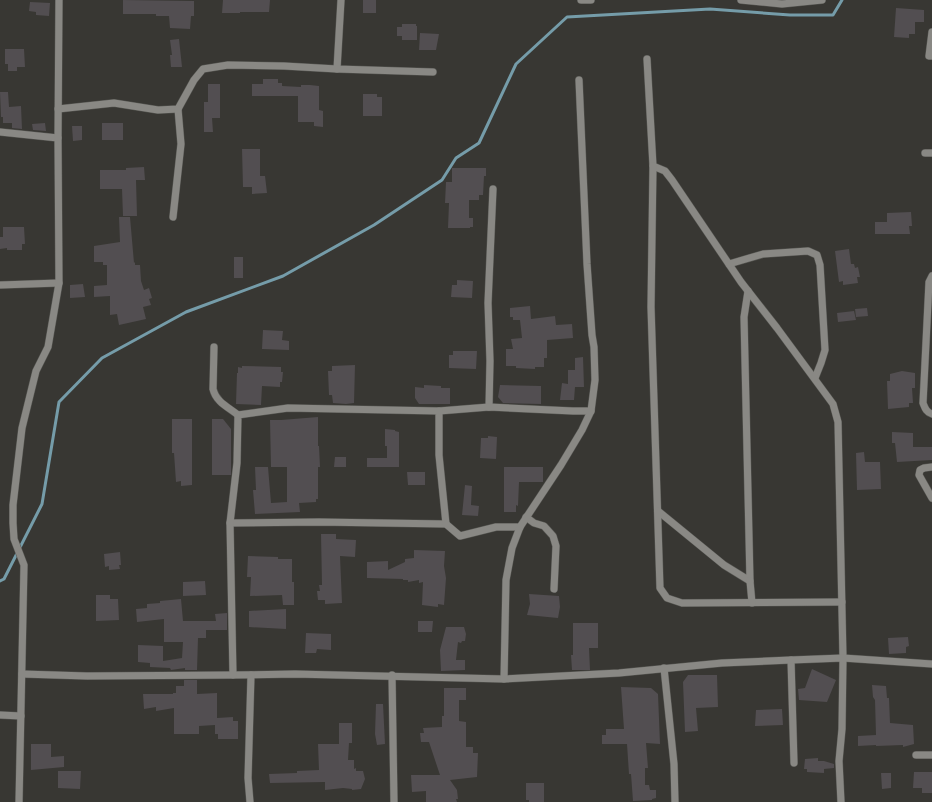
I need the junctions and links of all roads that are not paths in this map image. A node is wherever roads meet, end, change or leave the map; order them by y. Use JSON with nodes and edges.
{"nodes":[{"id":1,"x":59,"y":0,"type":"edge"},
{"id":2,"x":341,"y":0,"type":"edge"},
{"id":3,"x":581,"y":0,"type":"edge"},
{"id":4,"x":591,"y":0,"type":"edge"},
{"id":5,"x":742,"y":0,"type":"edge"},
{"id":6,"x":822,"y":0,"type":"edge"},
{"id":7,"x":932,"y":32,"type":"edge"},
{"id":8,"x":932,"y":56,"type":"edge"},
{"id":9,"x":647,"y":59,"type":"dead end"},
{"id":10,"x":337,"y":69,"type":"junction"},
{"id":11,"x":433,"y":72,"type":"dead end"},
{"id":12,"x":580,"y":80,"type":"dead end"},
{"id":13,"x":58,"y":109,"type":"junction"},
{"id":14,"x":178,"y":109,"type":"junction"},
{"id":15,"x":0,"y":132,"type":"edge"},
{"id":16,"x":58,"y":138,"type":"junction"},
{"id":17,"x":653,"y":166,"type":"junction"},
{"id":18,"x":493,"y":189,"type":"dead end"},
{"id":19,"x":173,"y":217,"type":"dead end"},
{"id":20,"x":729,"y":264,"type":"junction"},
{"id":21,"x":932,"y":276,"type":"edge"},
{"id":22,"x":59,"y":283,"type":"junction"},
{"id":23,"x":0,"y":285,"type":"edge"},
{"id":24,"x":748,"y":291,"type":"junction"},
{"id":25,"x":929,"y":344,"type":"edge"},
{"id":26,"x":214,"y":347,"type":"dead end"},
{"id":27,"x":815,"y":378,"type":"junction"},
{"id":28,"x":489,"y":407,"type":"junction"},
{"id":29,"x":439,"y":411,"type":"junction"},
{"id":30,"x":591,"y":411,"type":"junction"},
{"id":31,"x":932,"y":414,"type":"edge"},
{"id":32,"x":238,"y":415,"type":"junction"},
{"id":33,"x":932,"y":467,"type":"edge"},
{"id":34,"x":932,"y":498,"type":"edge"},
{"id":35,"x":658,"y":511,"type":"junction"},
{"id":36,"x":526,"y":517,"type":"junction"},
{"id":37,"x":230,"y":523,"type":"junction"},
{"id":38,"x":446,"y":524,"type":"junction"},
{"id":39,"x":520,"y":527,"type":"junction"},
{"id":40,"x":750,"y":581,"type":"junction"},
{"id":41,"x":554,"y":588,"type":"dead end"},
{"id":42,"x":842,"y":602,"type":"junction"},
{"id":43,"x":752,"y":603,"type":"junction"},
{"id":44,"x":843,"y":658,"type":"junction"},
{"id":45,"x":791,"y":660,"type":"junction"},
{"id":46,"x":932,"y":664,"type":"edge"},
{"id":47,"x":664,"y":668,"type":"junction"},
{"id":48,"x":22,"y":674,"type":"junction"},
{"id":49,"x":233,"y":675,"type":"junction"},
{"id":50,"x":251,"y":675,"type":"junction"},
{"id":51,"x":392,"y":675,"type":"junction"},
{"id":52,"x":504,"y":679,"type":"junction"},
{"id":53,"x":0,"y":714,"type":"edge"},
{"id":54,"x":21,"y":716,"type":"junction"},
{"id":55,"x":916,"y":755,"type":"dead end"},
{"id":56,"x":932,"y":755,"type":"edge"},
{"id":57,"x":794,"y":763,"type":"dead end"},
{"id":58,"x":19,"y":802,"type":"edge"},
{"id":59,"x":250,"y":802,"type":"edge"},
{"id":60,"x":394,"y":802,"type":"edge"},
{"id":61,"x":675,"y":802,"type":"edge"},
{"id":62,"x":841,"y":802,"type":"edge"}],
"edges":[{"from":1,"to":13,"type":"street"},
{"from":2,"to":10,"type":"street"},
{"from":3,"to":4,"type":"street"},
{"from":5,"to":6,"type":"street"},
{"from":7,"to":8,"type":"street"},
{"from":9,"to":17,"type":"street"},
{"from":10,"to":11,"type":"street"},
{"from":10,"to":14,"type":"street"},
{"from":12,"to":30,"type":"street"},
{"from":13,"to":14,"type":"street"},
{"from":13,"to":16,"type":"street"},
{"from":14,"to":19,"type":"street"},
{"from":15,"to":16,"type":"street"},
{"from":16,"to":22,"type":"street"},
{"from":17,"to":20,"type":"street"},
{"from":17,"to":35,"type":"street"},
{"from":18,"to":28,"type":"street"},
{"from":20,"to":24,"type":"street"},
{"from":20,"to":27,"type":"street"},
{"from":21,"to":25,"type":"street"},
{"from":22,"to":23,"type":"street"},
{"from":22,"to":48,"type":"street"},
{"from":24,"to":27,"type":"street"},
{"from":24,"to":40,"type":"street"},
{"from":25,"to":31,"type":"street"},
{"from":26,"to":32,"type":"street"},
{"from":27,"to":42,"type":"street"},
{"from":28,"to":29,"type":"street"},
{"from":28,"to":30,"type":"street"},
{"from":29,"to":32,"type":"street"},
{"from":29,"to":38,"type":"street"},
{"from":30,"to":36,"type":"street"},
{"from":32,"to":37,"type":"street"},
{"from":33,"to":34,"type":"street"},
{"from":35,"to":40,"type":"street"},
{"from":35,"to":43,"type":"street"},
{"from":36,"to":39,"type":"street"},
{"from":36,"to":41,"type":"street"},
{"from":37,"to":38,"type":"street"},
{"from":37,"to":49,"type":"street"},
{"from":38,"to":39,"type":"street"},
{"from":39,"to":52,"type":"street"},
{"from":40,"to":43,"type":"street"},
{"from":42,"to":43,"type":"street"},
{"from":42,"to":44,"type":"street"},
{"from":44,"to":45,"type":"street"},
{"from":44,"to":46,"type":"street"},
{"from":44,"to":62,"type":"street"},
{"from":45,"to":47,"type":"street"},
{"from":45,"to":57,"type":"street"},
{"from":47,"to":52,"type":"street"},
{"from":47,"to":61,"type":"street"},
{"from":48,"to":49,"type":"street"},
{"from":48,"to":54,"type":"street"},
{"from":49,"to":50,"type":"street"},
{"from":50,"to":51,"type":"street"},
{"from":50,"to":59,"type":"street"},
{"from":51,"to":52,"type":"street"},
{"from":51,"to":60,"type":"street"},
{"from":53,"to":54,"type":"street"},
{"from":54,"to":58,"type":"street"},
{"from":55,"to":56,"type":"street"}]}
